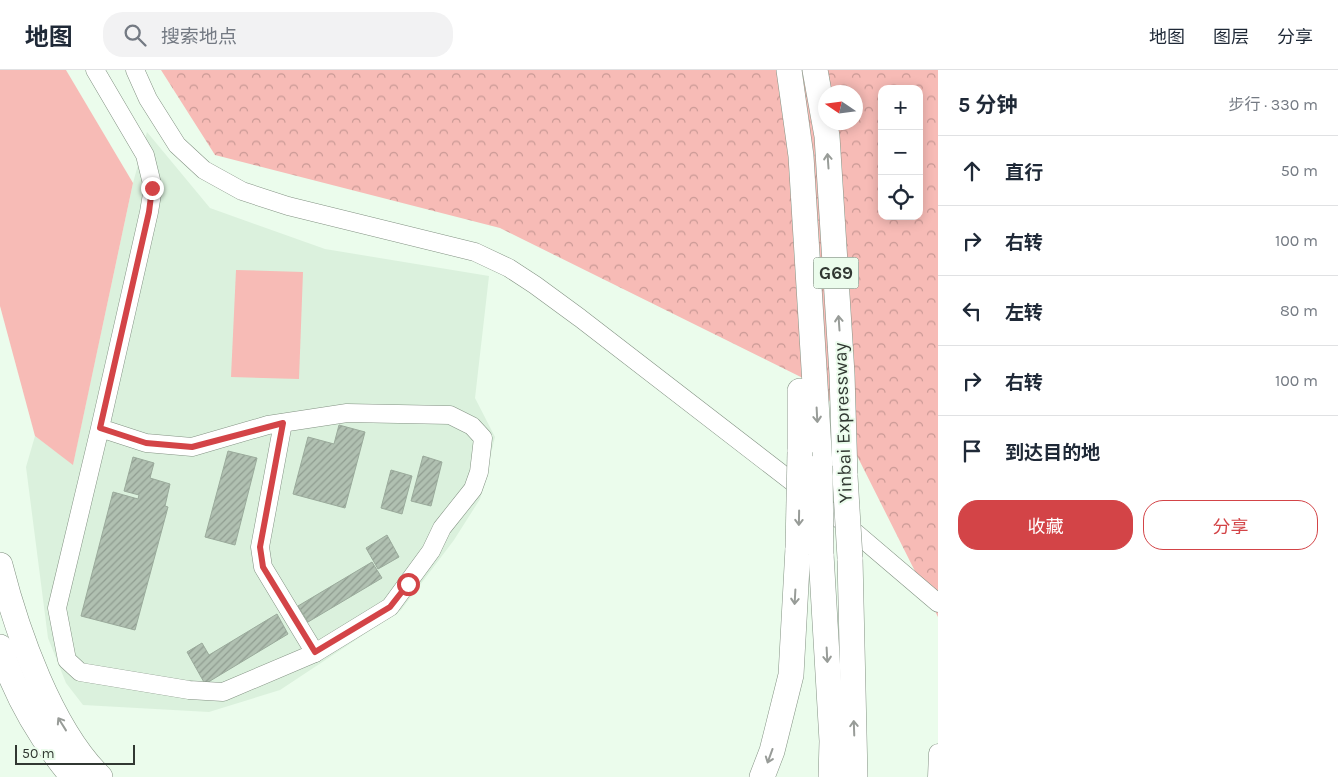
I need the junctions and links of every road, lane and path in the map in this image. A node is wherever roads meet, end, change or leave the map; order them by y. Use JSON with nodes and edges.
{"nodes":[{"id":1,"x":95,"y":70,"type":"edge"},
{"id":2,"x":135,"y":70,"type":"edge"},
{"id":3,"x":789,"y":70,"type":"edge"},
{"id":4,"x":815,"y":70,"type":"edge"},
{"id":5,"x":283,"y":423,"type":"junction"},
{"id":6,"x":100,"y":428,"type":"junction"},
{"id":7,"x":810,"y":551,"type":"junction"},
{"id":8,"x":0,"y":566,"type":"edge"},
{"id":9,"x":938,"y":603,"type":"edge"},
{"id":10,"x":0,"y":647,"type":"edge"},
{"id":11,"x":315,"y":652,"type":"junction"},
{"id":12,"x":938,"y":753,"type":"edge"},
{"id":13,"x":73,"y":777,"type":"edge"},
{"id":14,"x":100,"y":777,"type":"edge"},
{"id":15,"x":762,"y":777,"type":"edge"},
{"id":16,"x":831,"y":777,"type":"edge"},
{"id":17,"x":855,"y":777,"type":"edge"},
{"id":18,"x":937,"y":777,"type":"edge"}],
"edges":[{"from":1,"to":6,"type":"street"},
{"from":2,"to":9,"type":"street"},
{"from":3,"to":7,"type":"highway","one_way":true,"bridge":true},
{"from":17,"to":4,"type":"highway","name":"Yinbai Expressway","number":"G69","one_way":true,"bridge":true},
{"from":5,"to":6,"type":"street"},
{"from":5,"to":11,"type":"street"},
{"from":5,"to":11,"type":"street"},
{"from":6,"to":11,"type":"street"},
{"from":7,"to":15,"type":"highway","one_way":true},
{"from":7,"to":16,"type":"highway","one_way":true},
{"from":14,"to":8,"type":"highway","one_way":true},
{"from":10,"to":13,"type":"highway"},
{"from":12,"to":18,"type":"street"}]}
